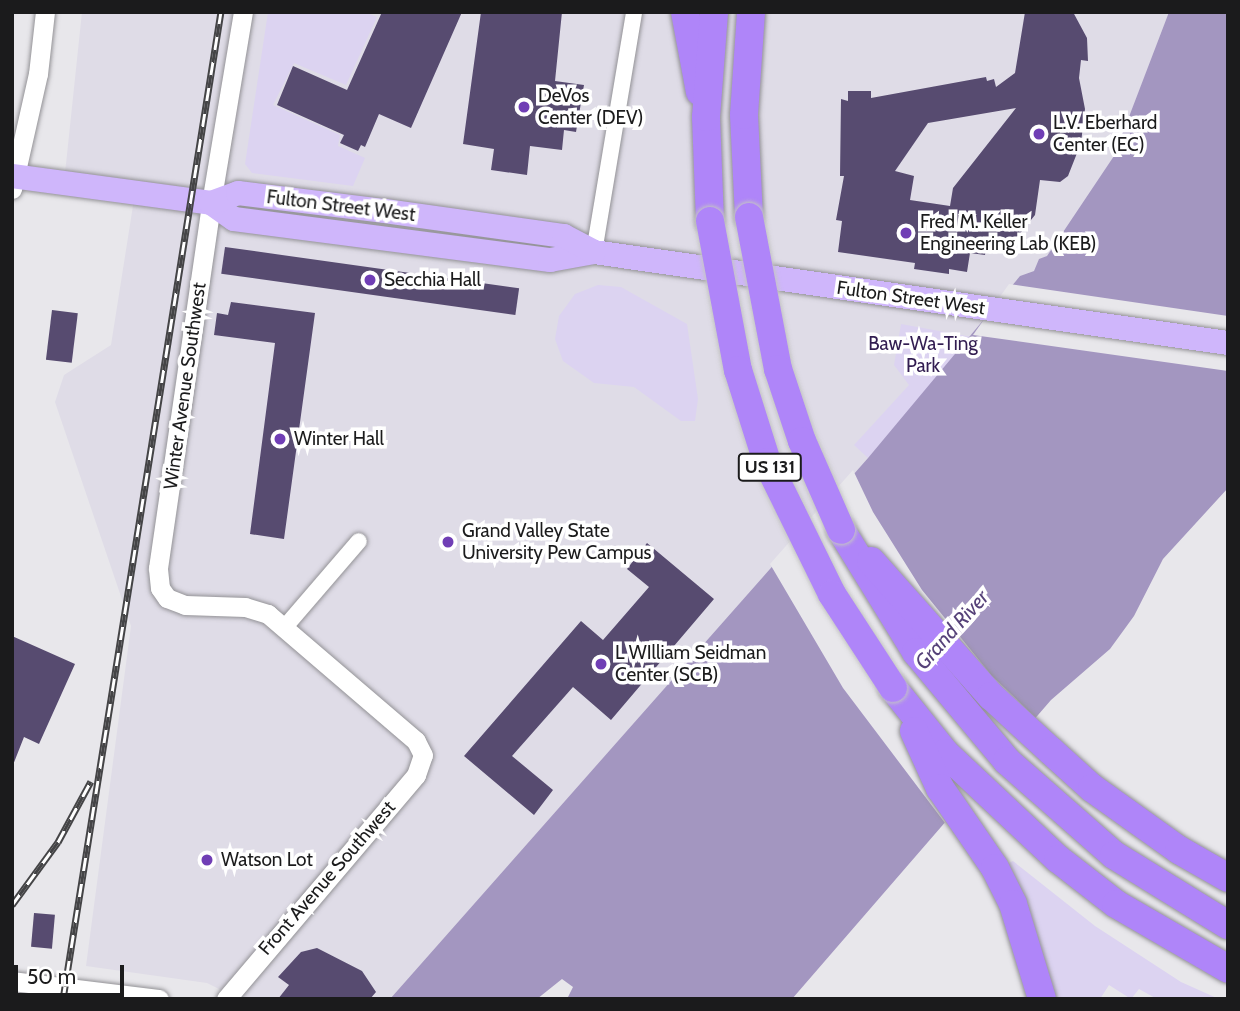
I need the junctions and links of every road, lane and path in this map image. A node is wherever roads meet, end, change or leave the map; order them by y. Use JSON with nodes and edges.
{"nodes":[{"id":1,"x":46,"y":12,"type":"edge"},
{"id":2,"x":243,"y":12,"type":"edge"},
{"id":3,"x":634,"y":12,"type":"edge"},
{"id":4,"x":685,"y":12,"type":"edge"},
{"id":5,"x":714,"y":12,"type":"edge"},
{"id":6,"x":751,"y":12,"type":"edge"},
{"id":7,"x":706,"y":117,"type":"junction"},
{"id":8,"x":13,"y":180,"type":"edge"},
{"id":9,"x":211,"y":203,"type":"junction"},
{"id":10,"x":594,"y":252,"type":"junction"},
{"id":11,"x":1228,"y":344,"type":"edge"},
{"id":12,"x":841,"y":530,"type":"junction"},
{"id":13,"x":359,"y":541,"type":"dead end"},
{"id":14,"x":285,"y":627,"type":"junction"},
{"id":15,"x":893,"y":688,"type":"junction"},
{"id":16,"x":1228,"y":878,"type":"edge"},
{"id":17,"x":1228,"y":925,"type":"edge"},
{"id":18,"x":1228,"y":969,"type":"edge"},
{"id":19,"x":12,"y":981,"type":"edge"},
{"id":20,"x":159,"y":999,"type":"edge"},
{"id":21,"x":226,"y":999,"type":"edge"},
{"id":22,"x":1042,"y":999,"type":"edge"}],
"edges":[{"from":1,"to":8,"type":"street"},
{"from":2,"to":9,"type":"street","name":"Winter Avenue Southwest"},
{"from":3,"to":10,"type":"street"},
{"from":4,"to":7,"type":"highway"},
{"from":5,"to":7,"type":"highway","number":"US 131"},
{"from":6,"to":12,"type":"highway","number":"US 131","bridge":true},
{"from":7,"to":15,"type":"highway","number":"US 131","bridge":true},
{"from":8,"to":9,"type":"main road","name":"Fulton Street West"},
{"from":9,"to":10,"type":"main road","name":"Fulton Street West"},
{"from":9,"to":14,"type":"street","name":"Winter Avenue Southwest"},
{"from":10,"to":11,"type":"main road","name":"Fulton Street West"},
{"from":12,"to":16,"type":"highway"},
{"from":12,"to":17,"type":"highway","number":"US 131"},
{"from":13,"to":14,"type":"street"},
{"from":14,"to":21,"type":"street","name":"Front Avenue Southwest"},
{"from":15,"to":18,"type":"highway","number":"US 131"},
{"from":15,"to":22,"type":"highway"},
{"from":19,"to":20,"type":"street"}]}
